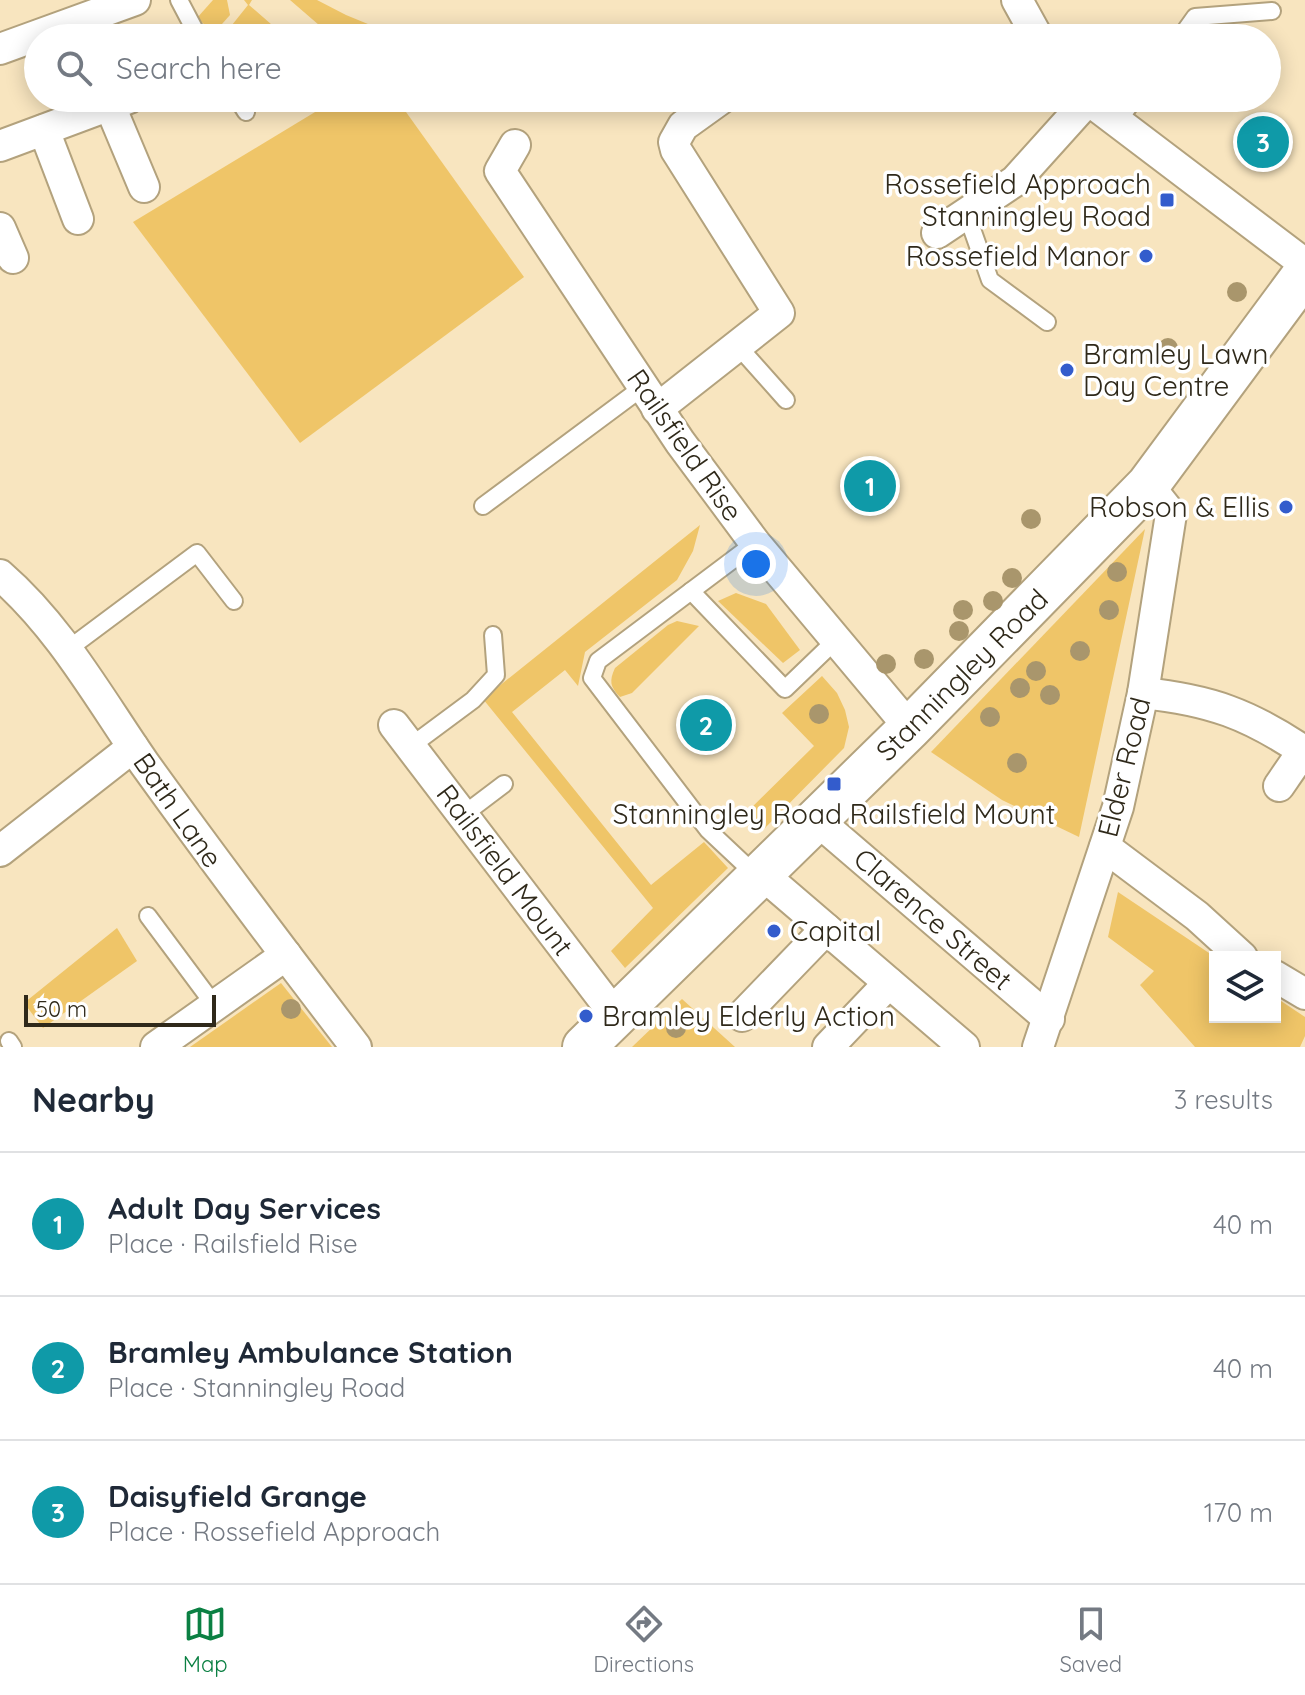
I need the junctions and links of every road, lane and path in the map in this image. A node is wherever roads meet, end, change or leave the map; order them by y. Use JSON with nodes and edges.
{"nodes":[{"id":1,"x":135,"y":0,"type":"edge"},
{"id":2,"x":179,"y":0,"type":"edge"},
{"id":3,"x":1017,"y":0,"type":"edge"},
{"id":4,"x":1272,"y":11,"type":"dead end"},
{"id":5,"x":69,"y":24,"type":"edge"},
{"id":6,"x":192,"y":24,"type":"edge"},
{"id":7,"x":1030,"y":24,"type":"edge"},
{"id":8,"x":1190,"y":24,"type":"edge"},
{"id":9,"x":24,"y":40,"type":"edge"},
{"id":10,"x":0,"y":49,"type":"edge"},
{"id":11,"x":93,"y":112,"type":"edge"},
{"id":12,"x":123,"y":112,"type":"edge"},
{"id":13,"x":702,"y":112,"type":"edge"},
{"id":14,"x":1076,"y":112,"type":"edge"},
{"id":15,"x":1128,"y":112,"type":"edge"},
{"id":16,"x":44,"y":130,"type":"junction"},
{"id":17,"x":515,"y":145,"type":"dead end"},
{"id":18,"x":0,"y":146,"type":"edge"},
{"id":19,"x":144,"y":187,"type":"dead end"},
{"id":20,"x":966,"y":212,"type":"junction"},
{"id":21,"x":78,"y":219,"type":"dead end"},
{"id":22,"x":0,"y":228,"type":"edge"},
{"id":23,"x":937,"y":233,"type":"dead end"},
{"id":24,"x":13,"y":258,"type":"dead end"},
{"id":25,"x":1305,"y":264,"type":"edge"},
{"id":26,"x":1305,"y":273,"type":"edge"},
{"id":27,"x":1047,"y":322,"type":"dead end"},
{"id":28,"x":737,"y":345,"type":"junction"},
{"id":29,"x":650,"y":398,"type":"junction"},
{"id":30,"x":786,"y":400,"type":"dead end"},
{"id":31,"x":1148,"y":485,"type":"junction"},
{"id":32,"x":483,"y":506,"type":"dead end"},
{"id":33,"x":755,"y":543,"type":"junction"},
{"id":34,"x":0,"y":575,"type":"edge"},
{"id":35,"x":691,"y":591,"type":"junction"},
{"id":36,"x":234,"y":601,"type":"dead end"},
{"id":37,"x":493,"y":635,"type":"dead end"},
{"id":38,"x":836,"y":640,"type":"junction"},
{"id":39,"x":67,"y":650,"type":"junction"},
{"id":40,"x":1143,"y":693,"type":"junction"},
{"id":41,"x":910,"y":728,"type":"junction"},
{"id":42,"x":402,"y":735,"type":"joint"},
{"id":43,"x":133,"y":747,"type":"junction"},
{"id":44,"x":1304,"y":752,"type":"edge"},
{"id":45,"x":504,"y":784,"type":"dead end"},
{"id":46,"x":1279,"y":786,"type":"dead end"},
{"id":47,"x":463,"y":815,"type":"junction"},
{"id":48,"x":817,"y":820,"type":"junction"},
{"id":49,"x":1105,"y":847,"type":"junction"},
{"id":50,"x":0,"y":851,"type":"edge"},
{"id":51,"x":760,"y":876,"type":"junction"},
{"id":52,"x":148,"y":916,"type":"dead end"},
{"id":53,"x":826,"y":929,"type":"junction"},
{"id":54,"x":1237,"y":951,"type":"edge"},
{"id":55,"x":286,"y":955,"type":"junction"},
{"id":56,"x":1281,"y":980,"type":"edge"},
{"id":57,"x":889,"y":983,"type":"junction"},
{"id":58,"x":1305,"y":994,"type":"edge"},
{"id":59,"x":215,"y":1006,"type":"junction"},
{"id":60,"x":616,"y":1016,"type":"junction"},
{"id":61,"x":742,"y":1016,"type":"dead end"},
{"id":62,"x":1049,"y":1019,"type":"junction"},
{"id":63,"x":953,"y":1044,"type":"edge"},
{"id":64,"x":156,"y":1047,"type":"edge"},
{"id":65,"x":356,"y":1047,"type":"edge"},
{"id":66,"x":584,"y":1047,"type":"edge"},
{"id":67,"x":828,"y":1047,"type":"edge"},
{"id":68,"x":1038,"y":1047,"type":"edge"}],
"edges":[{"from":1,"to":5,"type":"street"},
{"from":2,"to":6,"type":"lane"},
{"from":3,"to":7,"type":"street"},
{"from":4,"to":8,"type":"lane"},
{"from":9,"to":10,"type":"street"},
{"from":11,"to":16,"type":"street"},
{"from":12,"to":19,"type":"street"},
{"from":13,"to":28,"type":"street"},
{"from":14,"to":20,"type":"street"},
{"from":15,"to":25,"type":"street"},
{"from":16,"to":18,"type":"street"},
{"from":16,"to":21,"type":"street"},
{"from":17,"to":29,"type":"street","name":"Railsfield Rise"},
{"from":20,"to":23,"type":"street"},
{"from":20,"to":27,"type":"lane"},
{"from":22,"to":24,"type":"street"},
{"from":26,"to":31,"type":"street","name":"Stanningley Road"},
{"from":28,"to":29,"type":"street"},
{"from":28,"to":30,"type":"lane"},
{"from":29,"to":32,"type":"lane"},
{"from":29,"to":33,"type":"street","name":"Railsfield Rise"},
{"from":31,"to":40,"type":"street","name":"Elder Road"},
{"from":31,"to":41,"type":"street","name":"Stanningley Road"},
{"from":33,"to":35,"type":"lane"},
{"from":33,"to":38,"type":"street","name":"Railsfield Rise"},
{"from":34,"to":39,"type":"street","name":"Bath Lane"},
{"from":35,"to":38,"type":"lane"},
{"from":35,"to":51,"type":"lane"},
{"from":36,"to":39,"type":"lane"},
{"from":37,"to":42,"type":"lane"},
{"from":38,"to":41,"type":"street","name":"Railsfield Rise"},
{"from":39,"to":43,"type":"street","name":"Bath Lane"},
{"from":40,"to":44,"type":"street"},
{"from":40,"to":49,"type":"street","name":"Elder Road"},
{"from":41,"to":48,"type":"street","name":"Stanningley Road"},
{"from":42,"to":47,"type":"street","name":"Railsfield Mount"},
{"from":43,"to":50,"type":"street"},
{"from":43,"to":55,"type":"street","name":"Bath Lane"},
{"from":44,"to":46,"type":"street"},
{"from":45,"to":47,"type":"lane"},
{"from":47,"to":60,"type":"street","name":"Railsfield Mount"},
{"from":48,"to":51,"type":"street","name":"Stanningley Road"},
{"from":48,"to":62,"type":"street","name":"Clarence Street"},
{"from":49,"to":54,"type":"street"},
{"from":49,"to":62,"type":"street","name":"Elder Road"},
{"from":51,"to":53,"type":"street"},
{"from":51,"to":60,"type":"street","name":"Stanningley Road"},
{"from":52,"to":59,"type":"lane"},
{"from":53,"to":57,"type":"street"},
{"from":53,"to":61,"type":"street"},
{"from":55,"to":59,"type":"street"},
{"from":55,"to":65,"type":"street","name":"Bath Lane"},
{"from":56,"to":58,"type":"street"},
{"from":57,"to":63,"type":"street"},
{"from":57,"to":67,"type":"street"},
{"from":59,"to":64,"type":"street"},
{"from":60,"to":66,"type":"street","name":"Stanningley Road"},
{"from":62,"to":68,"type":"street","name":"Elder Road"}]}
